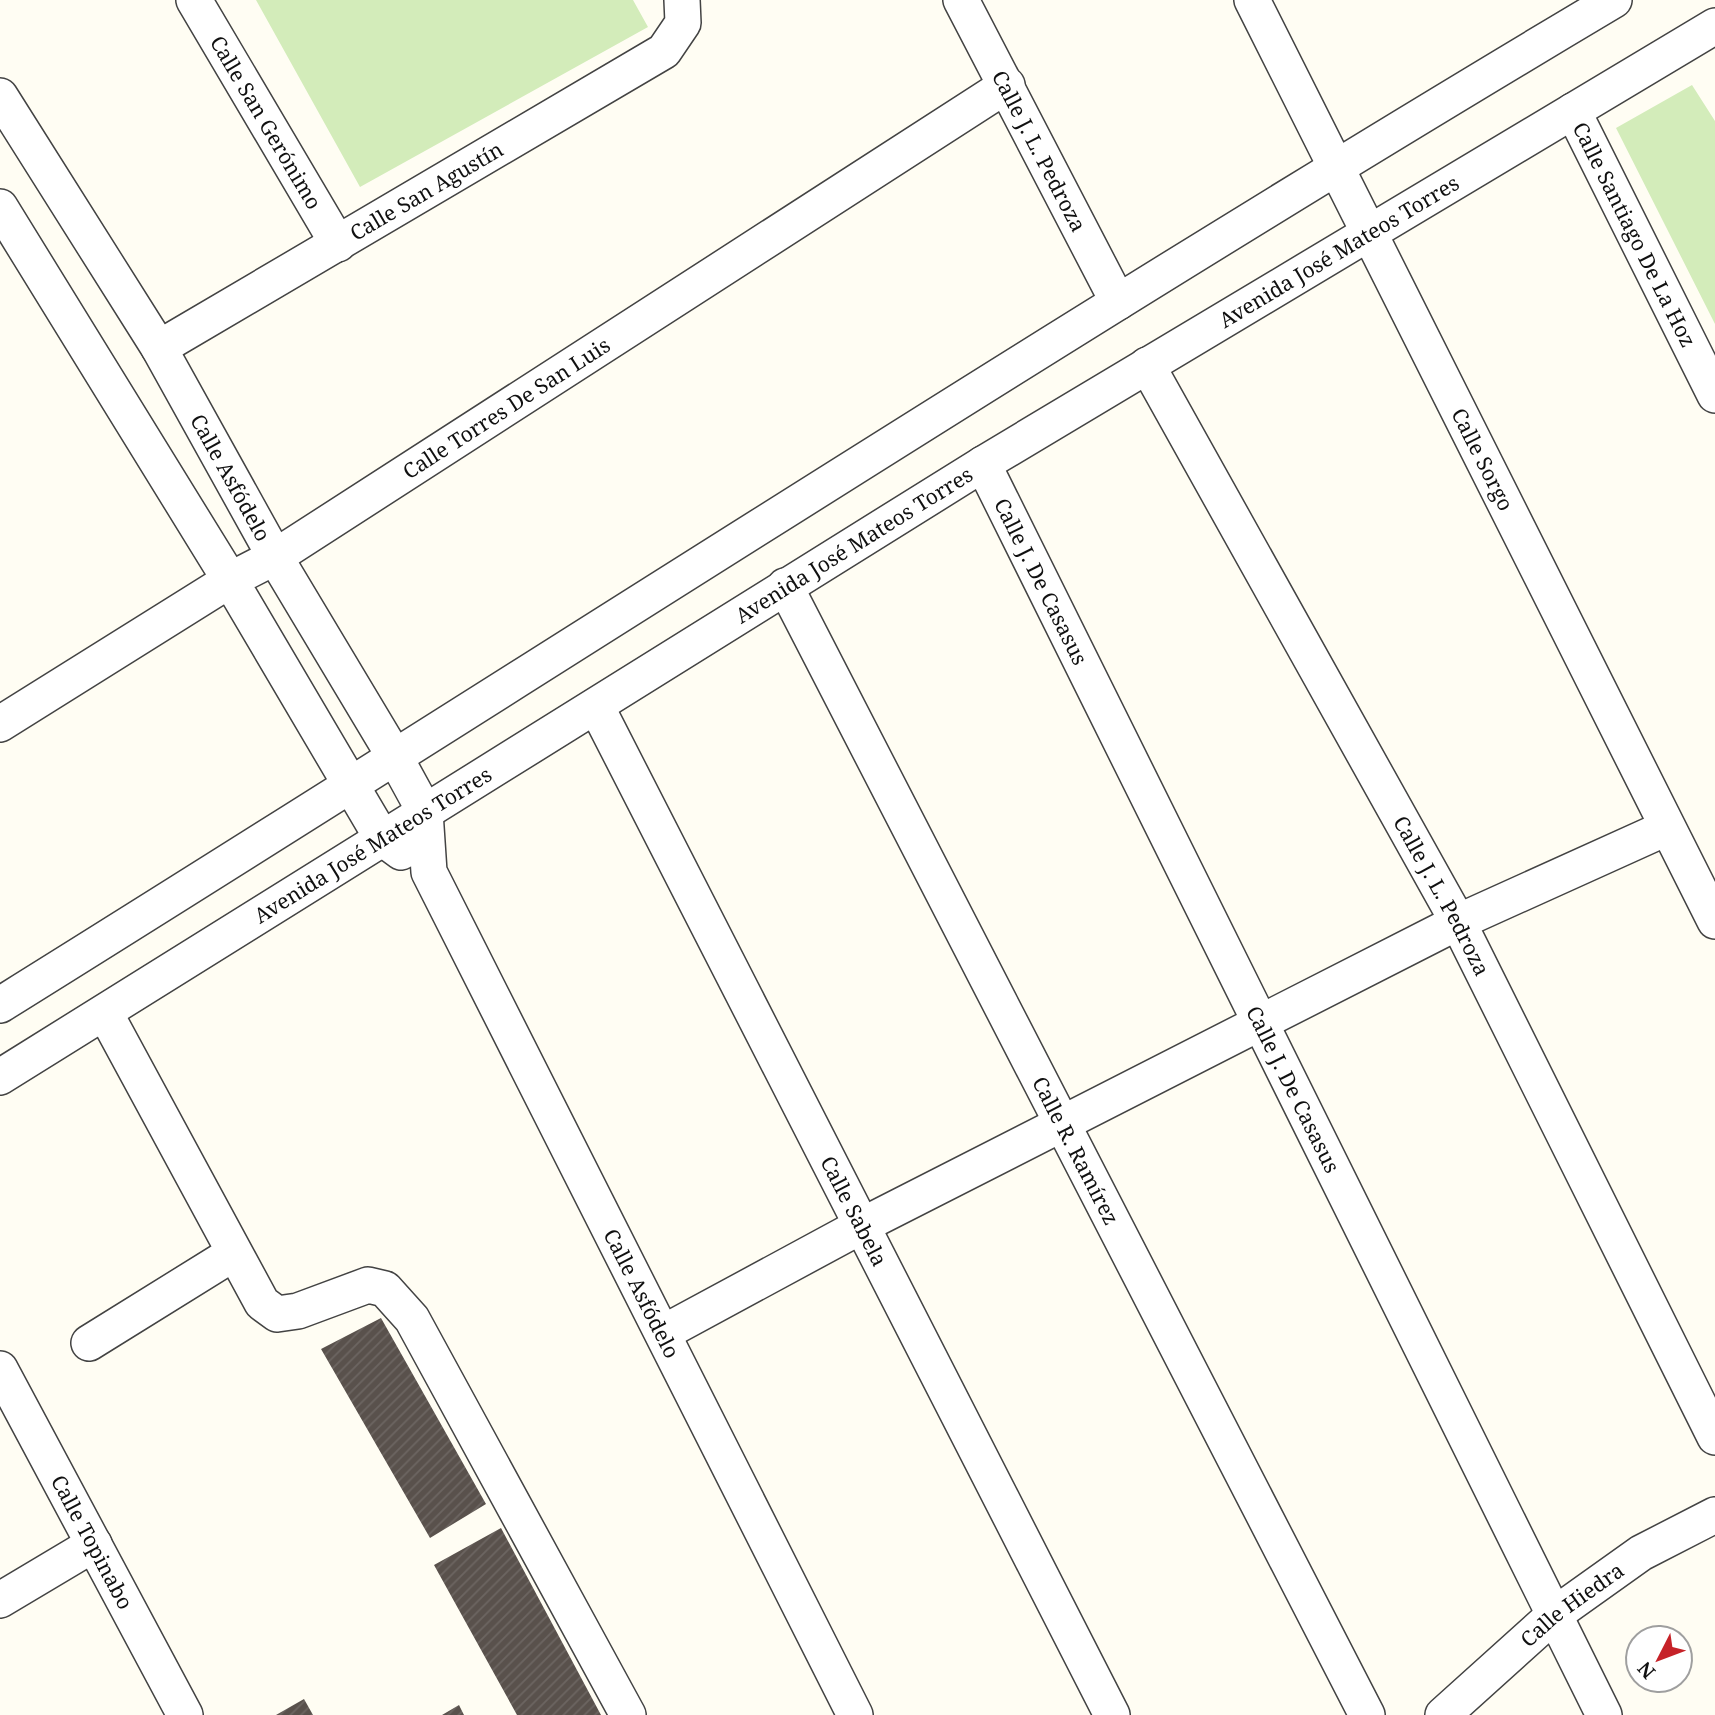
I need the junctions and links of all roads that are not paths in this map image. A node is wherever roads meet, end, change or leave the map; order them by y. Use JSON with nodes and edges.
{"nodes":[{"id":1,"x":194,"y":0,"type":"edge"},
{"id":2,"x":961,"y":0,"type":"edge"},
{"id":3,"x":1252,"y":0,"type":"edge"},
{"id":4,"x":1614,"y":0,"type":"edge"},
{"id":5,"x":682,"y":12,"type":"edge"},
{"id":6,"x":1710,"y":40,"type":"edge"},
{"id":7,"x":1007,"y":85,"type":"junction"},
{"id":8,"x":0,"y":96,"type":"edge"},
{"id":9,"x":1573,"y":111,"type":"junction"},
{"id":10,"x":1336,"y":165,"type":"junction"},
{"id":11,"x":0,"y":207,"type":"edge"},
{"id":12,"x":1371,"y":233,"type":"junction"},
{"id":13,"x":338,"y":244,"type":"junction"},
{"id":14,"x":1118,"y":302,"type":"junction"},
{"id":15,"x":159,"y":348,"type":"junction"},
{"id":16,"x":1147,"y":365,"type":"junction"},
{"id":17,"x":1715,"y":395,"type":"edge"},
{"id":18,"x":983,"y":464,"type":"junction"},
{"id":19,"x":275,"y":557,"type":"junction"},
{"id":20,"x":230,"y":580,"type":"junction"},
{"id":21,"x":785,"y":586,"type":"junction"},
{"id":22,"x":596,"y":706,"type":"junction"},
{"id":23,"x":0,"y":724,"type":"edge"},
{"id":24,"x":396,"y":759,"type":"junction"},
{"id":25,"x":353,"y":786,"type":"junction"},
{"id":26,"x":425,"y":812,"type":"junction"},
{"id":27,"x":1666,"y":828,"type":"junction"},
{"id":28,"x":382,"y":838,"type":"junction"},
{"id":29,"x":429,"y":872,"type":"junction"},
{"id":30,"x":1715,"y":921,"type":"edge"},
{"id":31,"x":1458,"y":922,"type":"junction"},
{"id":32,"x":0,"y":1005,"type":"edge"},
{"id":33,"x":105,"y":1013,"type":"junction"},
{"id":34,"x":1261,"y":1025,"type":"junction"},
{"id":35,"x":0,"y":1077,"type":"edge"},
{"id":36,"x":1061,"y":1124,"type":"junction"},
{"id":37,"x":861,"y":1226,"type":"junction"},
{"id":38,"x":234,"y":1253,"type":"junction"},
{"id":39,"x":663,"y":1333,"type":"junction"},
{"id":40,"x":89,"y":1343,"type":"dead end"},
{"id":41,"x":0,"y":1369,"type":"edge"},
{"id":42,"x":1715,"y":1437,"type":"edge"},
{"id":43,"x":1715,"y":1516,"type":"edge"},
{"id":44,"x":94,"y":1544,"type":"junction"},
{"id":45,"x":0,"y":1600,"type":"edge"},
{"id":46,"x":1554,"y":1615,"type":"junction"},
{"id":47,"x":185,"y":1715,"type":"edge"},
{"id":48,"x":628,"y":1715,"type":"edge"},
{"id":49,"x":855,"y":1715,"type":"edge"},
{"id":50,"x":1112,"y":1715,"type":"edge"},
{"id":51,"x":1367,"y":1715,"type":"edge"},
{"id":52,"x":1443,"y":1715,"type":"edge"},
{"id":53,"x":1604,"y":1715,"type":"edge"}],
"edges":[{"from":1,"to":13,"type":"street","name":"Calle San Gerónimo"},
{"from":2,"to":7,"type":"street","name":"Calle J. L. Pedroza"},
{"from":3,"to":10,"type":"street","name":"Calle Sorgo"},
{"from":4,"to":10,"type":"street"},
{"from":5,"to":13,"type":"street","name":"Calle San Agustín"},
{"from":6,"to":9,"type":"street","name":"Avenida José Mateos Torres"},
{"from":7,"to":14,"type":"street","name":"Calle J. L. Pedroza"},
{"from":7,"to":19,"type":"street","name":"Calle Torres De San Luis"},
{"from":8,"to":15,"type":"street","name":"Calle Asfódelo"},
{"from":9,"to":12,"type":"street","name":"Avenida José Mateos Torres"},
{"from":9,"to":17,"type":"street","name":"Calle Santiago De La Hoz"},
{"from":10,"to":12,"type":"street","name":"Calle Sorgo"},
{"from":10,"to":14,"type":"street"},
{"from":11,"to":20,"type":"street","name":"Calle Asfódelo"},
{"from":12,"to":16,"type":"street","name":"Avenida José Mateos Torres"},
{"from":12,"to":27,"type":"street","name":"Calle Sorgo"},
{"from":13,"to":15,"type":"street","name":"Calle San Agustín"},
{"from":14,"to":24,"type":"street"},
{"from":15,"to":19,"type":"street","name":"Calle Asfódelo"},
{"from":16,"to":18,"type":"street","name":"Avenida José Mateos Torres"},
{"from":16,"to":31,"type":"street","name":"Calle J. L. Pedroza"},
{"from":18,"to":21,"type":"street","name":"Avenida José Mateos Torres"},
{"from":18,"to":34,"type":"street","name":"Calle J. De Casasus"},
{"from":19,"to":20,"type":"street","name":"Calle Torres De San Luis"},
{"from":19,"to":24,"type":"street","name":"Calle Asfódelo"},
{"from":20,"to":23,"type":"street","name":"Calle Torres De San Luis"},
{"from":20,"to":25,"type":"street","name":"Calle Asfódelo"},
{"from":21,"to":22,"type":"street","name":"Avenida José Mateos Torres"},
{"from":21,"to":36,"type":"street","name":"Calle R. Ramírez"},
{"from":22,"to":26,"type":"street","name":"Avenida José Mateos Torres"},
{"from":22,"to":37,"type":"street","name":"Calle Sabela"},
{"from":24,"to":25,"type":"street"},
{"from":24,"to":26,"type":"street","name":"Calle Asfódelo"},
{"from":25,"to":28,"type":"street","name":"Calle Asfódelo"},
{"from":25,"to":32,"type":"street"},
{"from":26,"to":28,"type":"street","name":"Avenida José Mateos Torres"},
{"from":26,"to":29,"type":"street","name":"Calle Asfódelo"},
{"from":27,"to":30,"type":"street","name":"Calle Sorgo"},
{"from":27,"to":31,"type":"street"},
{"from":28,"to":29,"type":"street","name":"Calle Asfódelo"},
{"from":28,"to":33,"type":"street","name":"Avenida José Mateos Torres"},
{"from":29,"to":39,"type":"street","name":"Calle Asfódelo"},
{"from":31,"to":34,"type":"street"},
{"from":31,"to":42,"type":"street","name":"Calle J. L. Pedroza"},
{"from":33,"to":35,"type":"street","name":"Avenida José Mateos Torres"},
{"from":33,"to":38,"type":"street"},
{"from":34,"to":36,"type":"street"},
{"from":34,"to":46,"type":"street","name":"Calle J. De Casasus"},
{"from":36,"to":37,"type":"street"},
{"from":36,"to":51,"type":"street","name":"Calle R. Ramírez"},
{"from":37,"to":39,"type":"street"},
{"from":37,"to":50,"type":"street","name":"Calle Sabela"},
{"from":38,"to":40,"type":"street"},
{"from":38,"to":48,"type":"street"},
{"from":39,"to":49,"type":"street","name":"Calle Asfódelo"},
{"from":41,"to":44,"type":"street","name":"Calle Topinabo"},
{"from":43,"to":46,"type":"street","name":"Calle Hiedra"},
{"from":44,"to":45,"type":"street"},
{"from":44,"to":47,"type":"street","name":"Calle Topinabo"},
{"from":46,"to":52,"type":"street","name":"Calle Hiedra"},
{"from":46,"to":53,"type":"street","name":"Calle J. De Casasus"}]}
